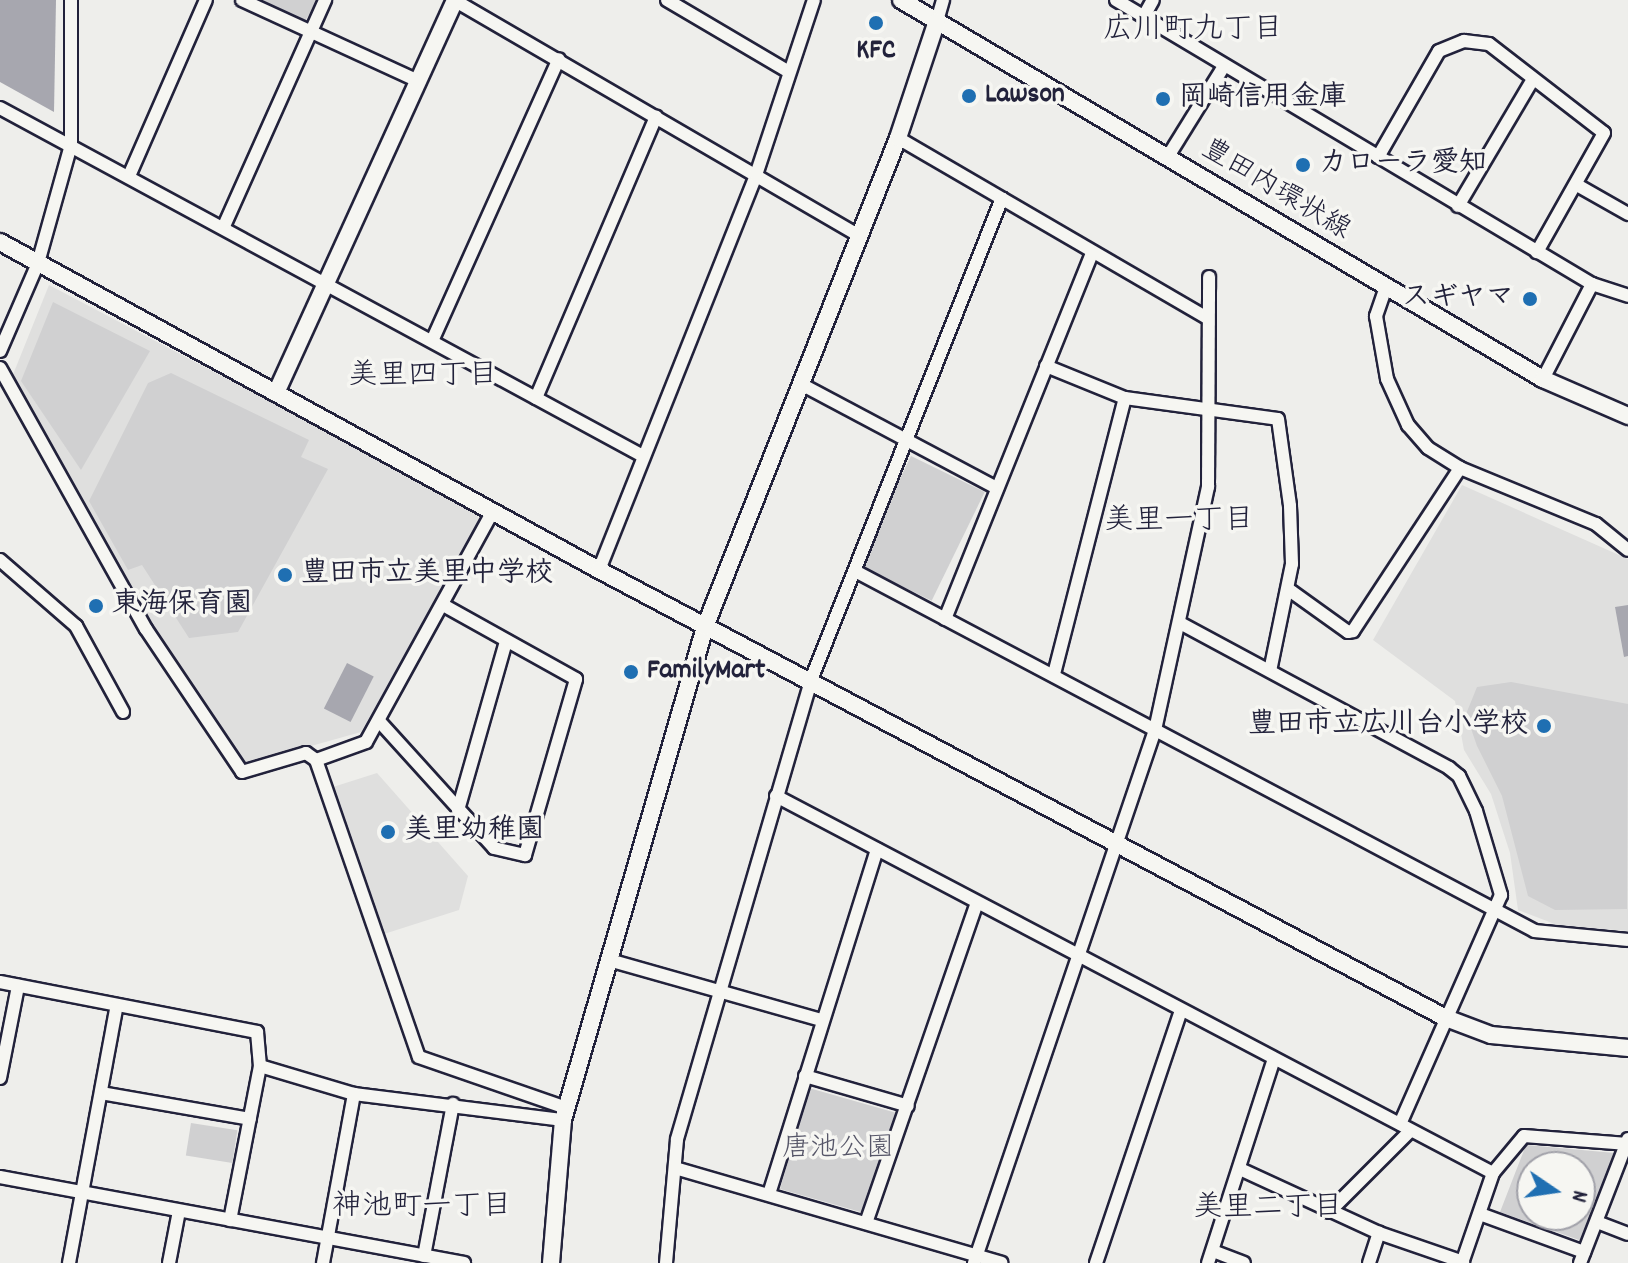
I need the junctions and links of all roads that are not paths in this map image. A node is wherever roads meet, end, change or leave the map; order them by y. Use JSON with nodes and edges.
{"nodes":[{"id":1,"x":71,"y":0,"type":"edge"},
{"id":2,"x":206,"y":0,"type":"edge"},
{"id":3,"x":242,"y":0,"type":"edge"},
{"id":4,"x":325,"y":0,"type":"edge"},
{"id":5,"x":454,"y":0,"type":"edge"},
{"id":6,"x":667,"y":0,"type":"edge"},
{"id":7,"x":814,"y":0,"type":"edge"},
{"id":8,"x":901,"y":0,"type":"edge"},
{"id":9,"x":943,"y":0,"type":"edge"},
{"id":10,"x":1116,"y":0,"type":"edge"},
{"id":11,"x":1153,"y":0,"type":"edge"},
{"id":12,"x":1144,"y":16,"type":"junction"},
{"id":13,"x":937,"y":21,"type":"junction"},
{"id":14,"x":311,"y":31,"type":"junction"},
{"id":15,"x":559,"y":59,"type":"junction"},
{"id":16,"x":1224,"y":66,"type":"junction"},
{"id":17,"x":789,"y":72,"type":"junction"},
{"id":18,"x":1533,"y":79,"type":"junction"},
{"id":19,"x":418,"y":81,"type":"junction"},
{"id":20,"x":0,"y":108,"type":"edge"},
{"id":21,"x":656,"y":116,"type":"junction"},
{"id":22,"x":898,"y":138,"type":"junction"},
{"id":23,"x":71,"y":145,"type":"junction"},
{"id":24,"x":1378,"y":157,"type":"junction"},
{"id":25,"x":1167,"y":158,"type":"junction"},
{"id":26,"x":756,"y":175,"type":"junction"},
{"id":27,"x":129,"y":176,"type":"junction"},
{"id":28,"x":1577,"y":185,"type":"junction"},
{"id":29,"x":1002,"y":198,"type":"junction"},
{"id":30,"x":1458,"y":206,"type":"junction"},
{"id":31,"x":1628,"y":214,"type":"edge"},
{"id":32,"x":224,"y":226,"type":"junction"},
{"id":33,"x":859,"y":236,"type":"junction"},
{"id":34,"x":0,"y":242,"type":"edge"},
{"id":35,"x":1537,"y":252,"type":"junction"},
{"id":36,"x":1092,"y":254,"type":"junction"},
{"id":37,"x":38,"y":263,"type":"junction"},
{"id":38,"x":1209,"y":277,"type":"dead end"},
{"id":39,"x":1592,"y":284,"type":"junction"},
{"id":40,"x":327,"y":285,"type":"junction"},
{"id":41,"x":1386,"y":287,"type":"junction"},
{"id":42,"x":1628,"y":296,"type":"edge"},
{"id":43,"x":1207,"y":318,"type":"junction"},
{"id":44,"x":432,"y":341,"type":"junction"},
{"id":45,"x":0,"y":351,"type":"edge"},
{"id":46,"x":1046,"y":366,"type":"junction"},
{"id":47,"x":0,"y":368,"type":"edge"},
{"id":48,"x":1543,"y":379,"type":"junction"},
{"id":49,"x":801,"y":384,"type":"junction"},
{"id":50,"x":276,"y":393,"type":"junction"},
{"id":51,"x":536,"y":398,"type":"junction"},
{"id":52,"x":1125,"y":398,"type":"junction"},
{"id":53,"x":1207,"y":409,"type":"junction"},
{"id":54,"x":1628,"y":416,"type":"edge"},
{"id":55,"x":906,"y":438,"type":"junction"},
{"id":56,"x":643,"y":456,"type":"junction"},
{"id":57,"x":1460,"y":468,"type":"junction"},
{"id":58,"x":997,"y":488,"type":"junction"},
{"id":59,"x":493,"y":511,"type":"junction"},
{"id":60,"x":1628,"y":550,"type":"edge"},
{"id":61,"x":0,"y":560,"type":"edge"},
{"id":62,"x":599,"y":570,"type":"junction"},
{"id":63,"x":855,"y":571,"type":"junction"},
{"id":64,"x":1288,"y":589,"type":"junction"},
{"id":65,"x":443,"y":605,"type":"junction"},
{"id":66,"x":945,"y":619,"type":"junction"},
{"id":67,"x":1180,"y":623,"type":"junction"},
{"id":68,"x":705,"y":627,"type":"junction"},
{"id":69,"x":506,"y":641,"type":"junction"},
{"id":70,"x":1270,"y":671,"type":"junction"},
{"id":71,"x":1054,"y":674,"type":"junction"},
{"id":72,"x":811,"y":680,"type":"junction"},
{"id":73,"x":123,"y":712,"type":"dead end"},
{"id":74,"x":379,"y":721,"type":"junction"},
{"id":75,"x":1155,"y":730,"type":"junction"},
{"id":76,"x":316,"y":760,"type":"junction"},
{"id":77,"x":776,"y":796,"type":"junction"},
{"id":78,"x":458,"y":810,"type":"junction"},
{"id":79,"x":1119,"y":843,"type":"junction"},
{"id":80,"x":877,"y":850,"type":"junction"},
{"id":81,"x":977,"y":903,"type":"junction"},
{"id":82,"x":1493,"y":910,"type":"junction"},
{"id":83,"x":1628,"y":940,"type":"edge"},
{"id":84,"x":1081,"y":955,"type":"junction"},
{"id":85,"x":609,"y":960,"type":"junction"},
{"id":86,"x":0,"y":982,"type":"edge"},
{"id":87,"x":18,"y":986,"type":"junction"},
{"id":88,"x":719,"y":991,"type":"junction"},
{"id":89,"x":117,"y":1005,"type":"junction"},
{"id":90,"x":1181,"y":1010,"type":"junction"},
{"id":91,"x":1446,"y":1018,"type":"junction"},
{"id":92,"x":821,"y":1020,"type":"junction"},
{"id":93,"x":1628,"y":1048,"type":"edge"},
{"id":94,"x":1274,"y":1059,"type":"junction"},
{"id":95,"x":260,"y":1066,"type":"junction"},
{"id":96,"x":805,"y":1076,"type":"junction"},
{"id":97,"x":0,"y":1078,"type":"edge"},
{"id":98,"x":101,"y":1093,"type":"junction"},
{"id":99,"x":354,"y":1094,"type":"junction"},
{"id":100,"x":453,"y":1104,"type":"junction"},
{"id":101,"x":908,"y":1106,"type":"junction"},
{"id":102,"x":564,"y":1114,"type":"junction"},
{"id":103,"x":250,"y":1119,"type":"junction"},
{"id":104,"x":1405,"y":1128,"type":"junction"},
{"id":105,"x":1627,"y":1142,"type":"edge"},
{"id":106,"x":675,"y":1168,"type":"junction"},
{"id":107,"x":1240,"y":1169,"type":"junction"},
{"id":108,"x":1493,"y":1173,"type":"junction"},
{"id":109,"x":0,"y":1177,"type":"edge"},
{"id":110,"x":80,"y":1193,"type":"junction"},
{"id":111,"x":769,"y":1194,"type":"junction"},
{"id":112,"x":179,"y":1211,"type":"junction"},
{"id":113,"x":1329,"y":1212,"type":"junction"},
{"id":114,"x":1480,"y":1214,"type":"junction"},
{"id":115,"x":230,"y":1220,"type":"junction"},
{"id":116,"x":1597,"y":1222,"type":"junction"},
{"id":117,"x":866,"y":1223,"type":"junction"},
{"id":118,"x":1379,"y":1233,"type":"junction"},
{"id":119,"x":1628,"y":1234,"type":"edge"},
{"id":120,"x":327,"y":1239,"type":"junction"},
{"id":121,"x":424,"y":1256,"type":"junction"},
{"id":122,"x":1210,"y":1257,"type":"edge"},
{"id":123,"x":1582,"y":1258,"type":"edge"},
{"id":124,"x":975,"y":1259,"type":"edge"},
{"id":125,"x":69,"y":1263,"type":"edge"},
{"id":126,"x":169,"y":1263,"type":"edge"},
{"id":127,"x":323,"y":1263,"type":"edge"},
{"id":128,"x":464,"y":1263,"type":"edge"},
{"id":129,"x":551,"y":1263,"type":"edge"},
{"id":130,"x":666,"y":1263,"type":"edge"},
{"id":131,"x":1001,"y":1263,"type":"edge"},
{"id":132,"x":1096,"y":1263,"type":"edge"},
{"id":133,"x":1244,"y":1263,"type":"edge"},
{"id":134,"x":1369,"y":1263,"type":"edge"},
{"id":135,"x":1462,"y":1263,"type":"edge"}],
"edges":[{"from":1,"to":23,"type":"street"},
{"from":2,"to":27,"type":"street"},
{"from":3,"to":14,"type":"street"},
{"from":4,"to":14,"type":"street"},
{"from":5,"to":15,"type":"street"},
{"from":5,"to":19,"type":"street"},
{"from":6,"to":17,"type":"street"},
{"from":7,"to":17,"type":"street"},
{"from":8,"to":13,"type":"street","name":"豊田内環状線"},
{"from":9,"to":13,"type":"street"},
{"from":10,"to":12,"type":"street"},
{"from":11,"to":12,"type":"street"},
{"from":12,"to":16,"type":"street"},
{"from":13,"to":22,"type":"street"},
{"from":13,"to":25,"type":"street","name":"豊田内環状線"},
{"from":14,"to":19,"type":"street"},
{"from":14,"to":32,"type":"street"},
{"from":15,"to":21,"type":"street"},
{"from":15,"to":44,"type":"street"},
{"from":16,"to":24,"type":"street"},
{"from":16,"to":25,"type":"street"},
{"from":17,"to":26,"type":"street"},
{"from":18,"to":24,"type":"street"},
{"from":18,"to":28,"type":"street"},
{"from":18,"to":30,"type":"street"},
{"from":19,"to":40,"type":"street"},
{"from":20,"to":23,"type":"street"},
{"from":21,"to":26,"type":"street"},
{"from":21,"to":51,"type":"street"},
{"from":22,"to":29,"type":"street"},
{"from":22,"to":33,"type":"street"},
{"from":23,"to":27,"type":"street"},
{"from":23,"to":37,"type":"street"},
{"from":24,"to":30,"type":"street"},
{"from":25,"to":41,"type":"street","name":"豊田内環状線"},
{"from":26,"to":33,"type":"street"},
{"from":26,"to":56,"type":"street"},
{"from":27,"to":32,"type":"street"},
{"from":28,"to":31,"type":"street"},
{"from":28,"to":35,"type":"street"},
{"from":29,"to":36,"type":"street"},
{"from":29,"to":55,"type":"street"},
{"from":30,"to":35,"type":"street"},
{"from":32,"to":40,"type":"street"},
{"from":33,"to":49,"type":"street"},
{"from":34,"to":37,"type":"street"},
{"from":35,"to":39,"type":"street"},
{"from":36,"to":43,"type":"street"},
{"from":36,"to":46,"type":"street"},
{"from":37,"to":45,"type":"street"},
{"from":37,"to":50,"type":"street"},
{"from":38,"to":43,"type":"street"},
{"from":39,"to":42,"type":"street"},
{"from":39,"to":48,"type":"street"},
{"from":40,"to":44,"type":"street"},
{"from":40,"to":50,"type":"street"},
{"from":41,"to":48,"type":"street","name":"豊田内環状線"},
{"from":41,"to":57,"type":"street"},
{"from":43,"to":53,"type":"street"},
{"from":44,"to":51,"type":"street"},
{"from":46,"to":52,"type":"street"},
{"from":46,"to":58,"type":"street"},
{"from":47,"to":76,"type":"street"},
{"from":48,"to":54,"type":"street","name":"豊田内環状線"},
{"from":49,"to":55,"type":"street"},
{"from":49,"to":68,"type":"street"},
{"from":50,"to":59,"type":"street"},
{"from":51,"to":56,"type":"street"},
{"from":52,"to":53,"type":"street"},
{"from":52,"to":71,"type":"street"},
{"from":53,"to":64,"type":"street"},
{"from":53,"to":67,"type":"street"},
{"from":55,"to":58,"type":"street"},
{"from":55,"to":63,"type":"street"},
{"from":56,"to":62,"type":"street"},
{"from":57,"to":60,"type":"street"},
{"from":57,"to":64,"type":"street"},
{"from":58,"to":66,"type":"street"},
{"from":59,"to":62,"type":"street"},
{"from":59,"to":65,"type":"street"},
{"from":61,"to":73,"type":"street"},
{"from":62,"to":68,"type":"street"},
{"from":63,"to":66,"type":"street"},
{"from":63,"to":72,"type":"street"},
{"from":64,"to":70,"type":"street"},
{"from":65,"to":69,"type":"street"},
{"from":65,"to":74,"type":"street"},
{"from":66,"to":71,"type":"street"},
{"from":67,"to":70,"type":"street"},
{"from":67,"to":75,"type":"street"},
{"from":68,"to":72,"type":"street"},
{"from":68,"to":85,"type":"street"},
{"from":69,"to":78,"type":"street"},
{"from":69,"to":78,"type":"street"},
{"from":70,"to":82,"type":"street"},
{"from":71,"to":75,"type":"street"},
{"from":72,"to":77,"type":"street"},
{"from":72,"to":79,"type":"street"},
{"from":74,"to":76,"type":"street"},
{"from":74,"to":78,"type":"street"},
{"from":75,"to":79,"type":"street"},
{"from":75,"to":82,"type":"street"},
{"from":76,"to":102,"type":"street"},
{"from":77,"to":80,"type":"street"},
{"from":77,"to":88,"type":"street"},
{"from":79,"to":84,"type":"street"},
{"from":79,"to":91,"type":"street"},
{"from":80,"to":81,"type":"street"},
{"from":80,"to":92,"type":"street"},
{"from":81,"to":84,"type":"street"},
{"from":81,"to":101,"type":"street"},
{"from":82,"to":83,"type":"street"},
{"from":82,"to":91,"type":"street"},
{"from":84,"to":90,"type":"street"},
{"from":84,"to":124,"type":"street"},
{"from":85,"to":88,"type":"street"},
{"from":85,"to":102,"type":"street"},
{"from":86,"to":87,"type":"street"},
{"from":87,"to":89,"type":"street"},
{"from":87,"to":97,"type":"street"},
{"from":88,"to":92,"type":"street"},
{"from":88,"to":106,"type":"street"},
{"from":89,"to":95,"type":"street"},
{"from":89,"to":98,"type":"street"},
{"from":90,"to":94,"type":"street"},
{"from":90,"to":132,"type":"street"},
{"from":91,"to":93,"type":"street"},
{"from":91,"to":104,"type":"street"},
{"from":92,"to":96,"type":"street"},
{"from":94,"to":104,"type":"street"},
{"from":94,"to":107,"type":"street"},
{"from":95,"to":99,"type":"street"},
{"from":95,"to":103,"type":"street"},
{"from":96,"to":101,"type":"street"},
{"from":96,"to":111,"type":"street"},
{"from":98,"to":103,"type":"street"},
{"from":98,"to":110,"type":"street"},
{"from":99,"to":100,"type":"street"},
{"from":99,"to":120,"type":"street"},
{"from":100,"to":102,"type":"street"},
{"from":100,"to":121,"type":"street"},
{"from":101,"to":117,"type":"street"},
{"from":102,"to":129,"type":"street"},
{"from":103,"to":115,"type":"street"},
{"from":104,"to":108,"type":"street"},
{"from":104,"to":113,"type":"street"},
{"from":105,"to":108,"type":"street"},
{"from":105,"to":116,"type":"street"},
{"from":106,"to":111,"type":"street"},
{"from":106,"to":130,"type":"street"},
{"from":107,"to":113,"type":"street"},
{"from":107,"to":122,"type":"street"},
{"from":108,"to":114,"type":"street"},
{"from":109,"to":110,"type":"street"},
{"from":110,"to":112,"type":"street"},
{"from":110,"to":125,"type":"street"},
{"from":111,"to":117,"type":"street"},
{"from":112,"to":115,"type":"street"},
{"from":112,"to":126,"type":"street"},
{"from":113,"to":118,"type":"street"},
{"from":114,"to":123,"type":"street"},
{"from":114,"to":135,"type":"street"},
{"from":115,"to":120,"type":"street"},
{"from":116,"to":119,"type":"street"},
{"from":116,"to":123,"type":"street"},
{"from":117,"to":124,"type":"street"},
{"from":118,"to":134,"type":"street"},
{"from":118,"to":135,"type":"street"},
{"from":120,"to":121,"type":"street"},
{"from":120,"to":127,"type":"street"},
{"from":121,"to":128,"type":"street"},
{"from":122,"to":133,"type":"street"},
{"from":124,"to":131,"type":"street"}]}
